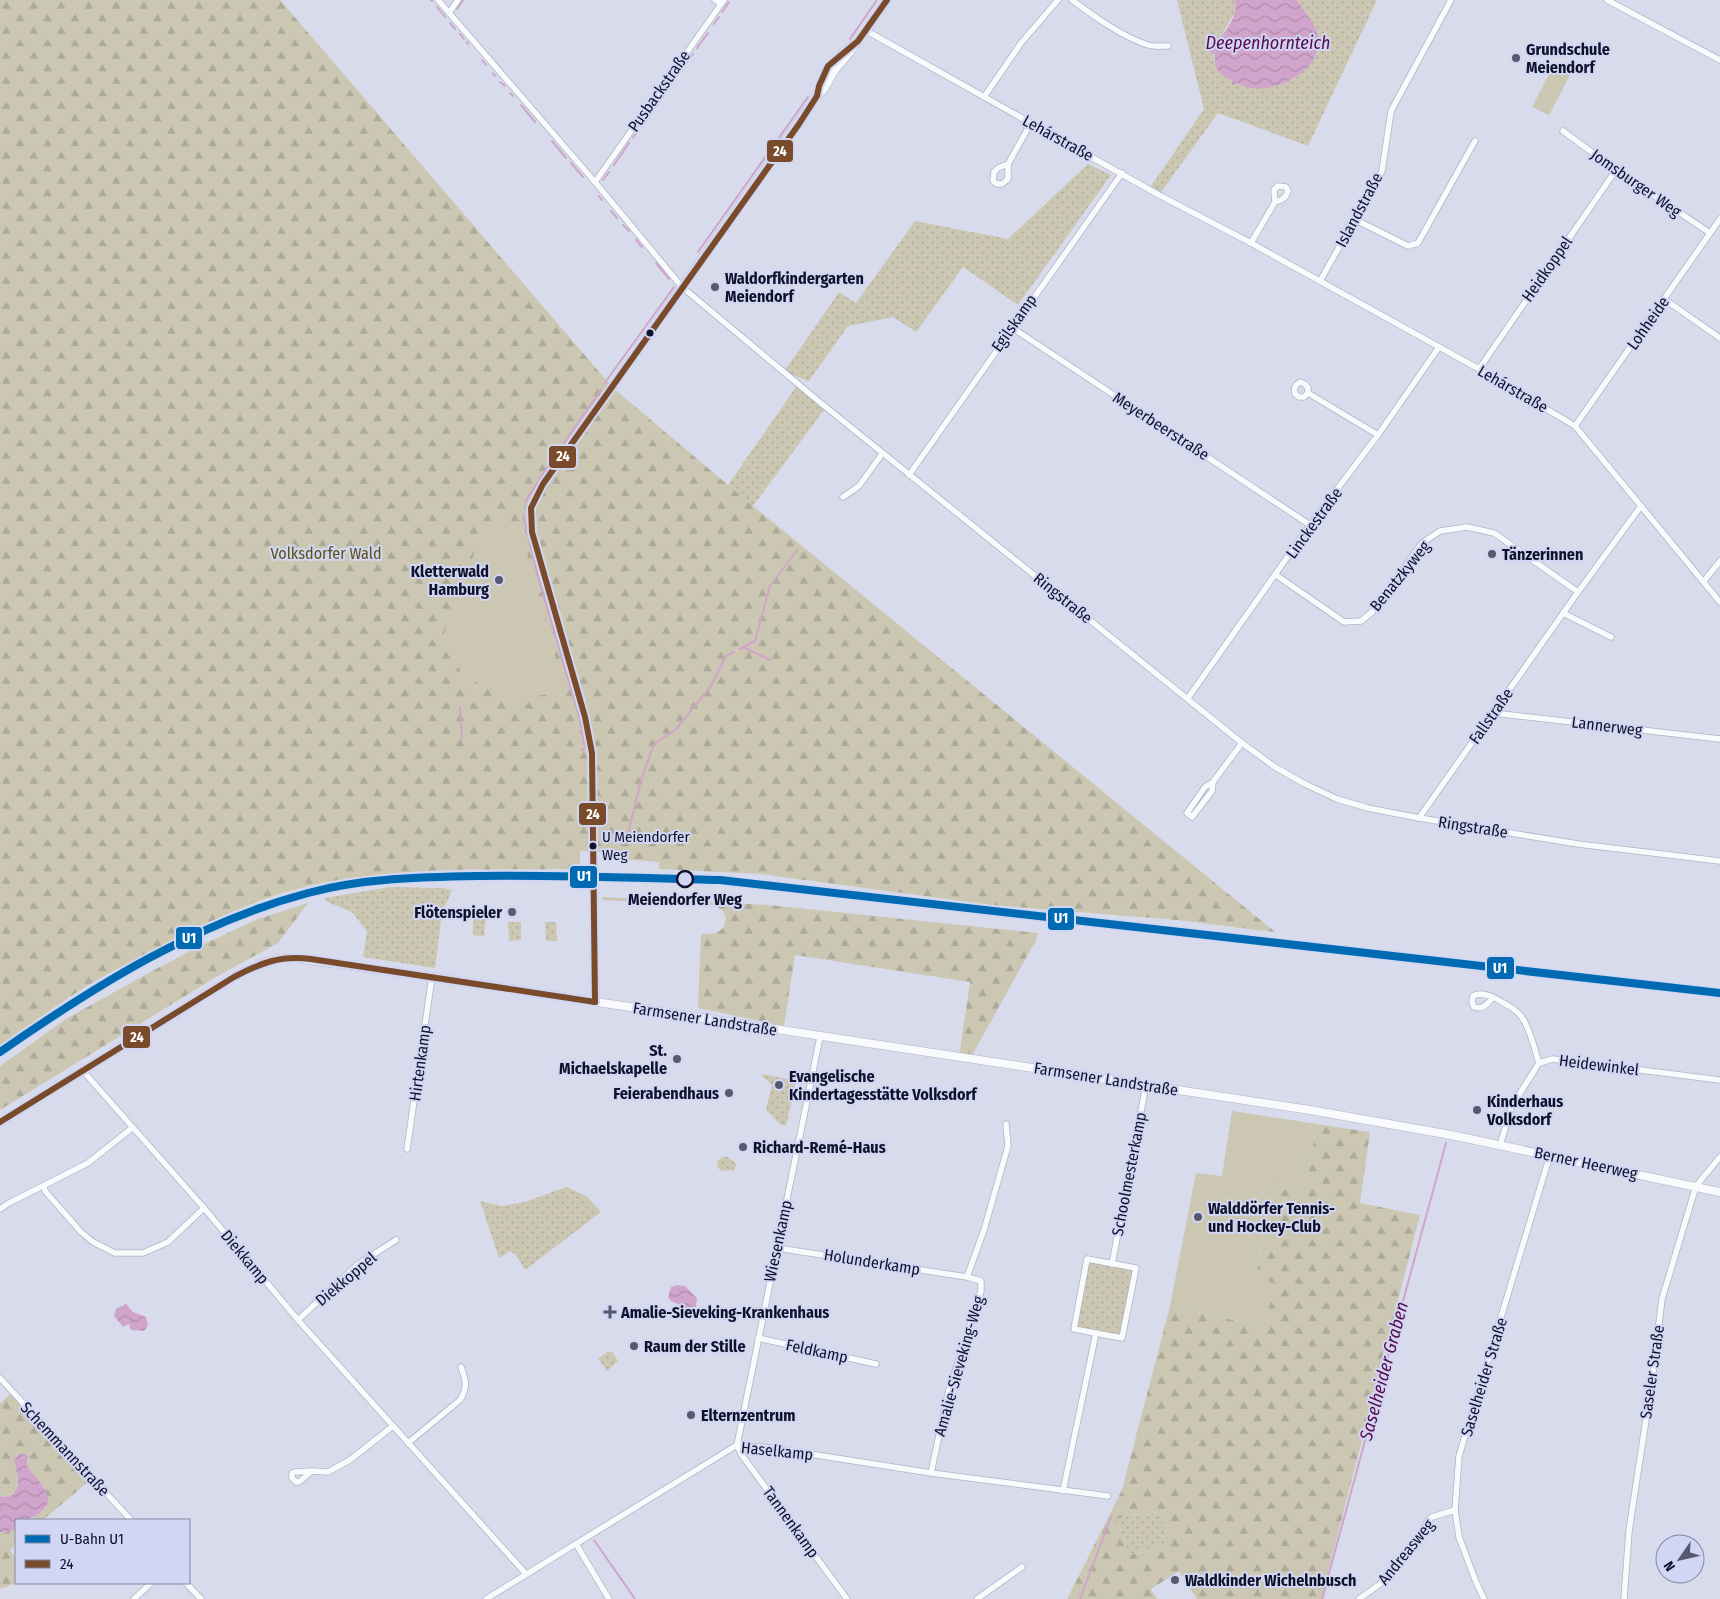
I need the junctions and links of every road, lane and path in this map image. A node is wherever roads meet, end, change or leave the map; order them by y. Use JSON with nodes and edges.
{"nodes":[{"id":1,"x":438,"y":0,"type":"edge"},
{"id":2,"x":458,"y":0,"type":"edge"},
{"id":3,"x":714,"y":0,"type":"edge"},
{"id":4,"x":887,"y":0,"type":"edge"},
{"id":5,"x":1058,"y":0,"type":"edge"},
{"id":6,"x":1072,"y":0,"type":"edge"},
{"id":7,"x":1451,"y":0,"type":"edge"},
{"id":8,"x":1607,"y":0,"type":"edge"},
{"id":9,"x":722,"y":2,"type":"edge"},
{"id":10,"x":449,"y":13,"type":"junction"},
{"id":11,"x":865,"y":30,"type":"junction"},
{"id":12,"x":1168,"y":46,"type":"dead end"},
{"id":13,"x":1720,"y":60,"type":"edge"},
{"id":14,"x":984,"y":96,"type":"junction"},
{"id":15,"x":1030,"y":123,"type":"junction"},
{"id":16,"x":1563,"y":131,"type":"dead end"},
{"id":17,"x":1475,"y":141,"type":"dead end"},
{"id":18,"x":1008,"y":164,"type":"dead end"},
{"id":19,"x":1616,"y":170,"type":"junction"},
{"id":20,"x":1122,"y":173,"type":"junction"},
{"id":21,"x":595,"y":182,"type":"junction"},
{"id":22,"x":1275,"y":202,"type":"dead end"},
{"id":23,"x":1720,"y":219,"type":"edge"},
{"id":24,"x":1356,"y":220,"type":"junction"},
{"id":25,"x":1710,"y":233,"type":"junction"},
{"id":26,"x":1251,"y":243,"type":"junction"},
{"id":27,"x":1320,"y":281,"type":"junction"},
{"id":28,"x":682,"y":287,"type":"junction"},
{"id":29,"x":1664,"y":299,"type":"junction"},
{"id":30,"x":1011,"y":328,"type":"junction"},
{"id":31,"x":1720,"y":338,"type":"edge"},
{"id":32,"x":1439,"y":347,"type":"junction"},
{"id":33,"x":1479,"y":369,"type":"junction"},
{"id":34,"x":1308,"y":393,"type":"dead end"},
{"id":35,"x":1575,"y":426,"type":"junction"},
{"id":36,"x":1378,"y":435,"type":"junction"},
{"id":37,"x":882,"y":454,"type":"junction"},
{"id":38,"x":909,"y":475,"type":"junction"},
{"id":39,"x":843,"y":497,"type":"dead end"},
{"id":40,"x":1641,"y":506,"type":"junction"},
{"id":41,"x":1310,"y":525,"type":"junction"},
{"id":42,"x":1720,"y":561,"type":"edge"},
{"id":43,"x":1276,"y":575,"type":"junction"},
{"id":44,"x":1704,"y":581,"type":"junction"},
{"id":45,"x":1578,"y":592,"type":"junction"},
{"id":46,"x":1720,"y":602,"type":"edge"},
{"id":47,"x":1563,"y":613,"type":"junction"},
{"id":48,"x":1611,"y":637,"type":"dead end"},
{"id":49,"x":1188,"y":698,"type":"junction"},
{"id":50,"x":1494,"y":713,"type":"junction"},
{"id":51,"x":1720,"y":739,"type":"edge"},
{"id":52,"x":1242,"y":743,"type":"junction"},
{"id":53,"x":1213,"y":782,"type":"junction"},
{"id":54,"x":1419,"y":818,"type":"junction"},
{"id":55,"x":1720,"y":861,"type":"edge"},
{"id":56,"x":432,"y":977,"type":"junction"},
{"id":57,"x":1493,"y":997,"type":"dead end"},
{"id":58,"x":595,"y":1002,"type":"junction"},
{"id":59,"x":820,"y":1037,"type":"junction"},
{"id":60,"x":1539,"y":1063,"type":"junction"},
{"id":61,"x":82,"y":1071,"type":"junction"},
{"id":62,"x":1720,"y":1080,"type":"edge"},
{"id":63,"x":1146,"y":1085,"type":"junction"},
{"id":64,"x":0,"y":1122,"type":"edge"},
{"id":65,"x":1006,"y":1124,"type":"dead end"},
{"id":66,"x":132,"y":1128,"type":"junction"},
{"id":67,"x":1451,"y":1136,"type":"joint"},
{"id":68,"x":1500,"y":1145,"type":"junction"},
{"id":69,"x":407,"y":1149,"type":"dead end"},
{"id":70,"x":1550,"y":1155,"type":"junction"},
{"id":71,"x":1720,"y":1157,"type":"edge"},
{"id":72,"x":44,"y":1186,"type":"junction"},
{"id":73,"x":1696,"y":1186,"type":"junction"},
{"id":74,"x":1720,"y":1192,"type":"edge"},
{"id":75,"x":204,"y":1208,"type":"junction"},
{"id":76,"x":0,"y":1209,"type":"edge"},
{"id":77,"x":396,"y":1240,"type":"dead end"},
{"id":78,"x":777,"y":1248,"type":"junction"},
{"id":79,"x":1112,"y":1264,"type":"junction"},
{"id":80,"x":967,"y":1276,"type":"junction"},
{"id":81,"x":298,"y":1320,"type":"junction"},
{"id":82,"x":1096,"y":1333,"type":"junction"},
{"id":83,"x":758,"y":1338,"type":"junction"},
{"id":84,"x":876,"y":1364,"type":"dead end"},
{"id":85,"x":461,"y":1367,"type":"dead end"},
{"id":86,"x":0,"y":1378,"type":"edge"},
{"id":87,"x":393,"y":1426,"type":"junction"},
{"id":88,"x":408,"y":1443,"type":"junction"},
{"id":89,"x":737,"y":1445,"type":"junction"},
{"id":90,"x":312,"y":1472,"type":"dead end"},
{"id":91,"x":931,"y":1473,"type":"junction"},
{"id":92,"x":1063,"y":1491,"type":"junction"},
{"id":93,"x":1108,"y":1496,"type":"dead end"},
{"id":94,"x":1455,"y":1510,"type":"junction"},
{"id":95,"x":129,"y":1519,"type":"edge"},
{"id":96,"x":576,"y":1544,"type":"junction"},
{"id":97,"x":1022,"y":1567,"type":"dead end"},
{"id":98,"x":526,"y":1574,"type":"junction"},
{"id":99,"x":150,"y":1584,"type":"edge"},
{"id":100,"x":187,"y":1584,"type":"edge"},
{"id":101,"x":134,"y":1599,"type":"edge"},
{"id":102,"x":201,"y":1599,"type":"edge"},
{"id":103,"x":486,"y":1599,"type":"edge"},
{"id":104,"x":609,"y":1599,"type":"edge"},
{"id":105,"x":847,"y":1599,"type":"edge"},
{"id":106,"x":977,"y":1599,"type":"edge"},
{"id":107,"x":1359,"y":1599,"type":"edge"},
{"id":108,"x":1484,"y":1599,"type":"edge"},
{"id":109,"x":1624,"y":1599,"type":"edge"}],
"edges":[{"from":1,"to":10,"type":"street","name":"Ringstraße"},
{"from":2,"to":10,"type":"street"},
{"from":3,"to":9,"type":"street"},
{"from":4,"to":11,"type":"main road"},
{"from":5,"to":14,"type":"street"},
{"from":6,"to":12,"type":"street"},
{"from":7,"to":24,"type":"street","name":"Islandstraße"},
{"from":8,"to":13,"type":"street"},
{"from":9,"to":21,"type":"street","name":"Pusbackstraße"},
{"from":10,"to":21,"type":"street","name":"Ringstraße"},
{"from":11,"to":14,"type":"street","name":"Lehárstraße"},
{"from":11,"to":28,"type":"main road"},
{"from":14,"to":15,"type":"street","name":"Lehárstraße"},
{"from":15,"to":18,"type":"street"},
{"from":15,"to":20,"type":"street","name":"Lehárstraße"},
{"from":16,"to":19,"type":"street","name":"Jomsburger Weg"},
{"from":17,"to":24,"type":"street"},
{"from":19,"to":25,"type":"street","name":"Jomsburger Weg"},
{"from":19,"to":33,"type":"street","name":"Heidkoppel"},
{"from":20,"to":26,"type":"street","name":"Lehárstraße"},
{"from":20,"to":30,"type":"street","name":"Egilskamp"},
{"from":21,"to":28,"type":"street","name":"Ringstraße"},
{"from":22,"to":26,"type":"street"},
{"from":23,"to":25,"type":"street","name":"Lohheide"},
{"from":24,"to":27,"type":"street","name":"Islandstraße"},
{"from":25,"to":29,"type":"street","name":"Lohheide"},
{"from":26,"to":27,"type":"street","name":"Lehárstraße"},
{"from":27,"to":32,"type":"street","name":"Lehárstraße"},
{"from":28,"to":37,"type":"street","name":"Ringstraße"},
{"from":28,"to":58,"type":"main road"},
{"from":29,"to":31,"type":"street"},
{"from":29,"to":35,"type":"street","name":"Lohheide"},
{"from":30,"to":38,"type":"street","name":"Egilskamp"},
{"from":30,"to":41,"type":"street","name":"Meyerbeerstraße"},
{"from":32,"to":33,"type":"street","name":"Lehárstraße"},
{"from":32,"to":36,"type":"street","name":"Linckestraße"},
{"from":33,"to":35,"type":"street","name":"Lehárstraße"},
{"from":34,"to":36,"type":"street"},
{"from":35,"to":40,"type":"street","name":"Lehárstraße"},
{"from":36,"to":41,"type":"street","name":"Linckestraße"},
{"from":37,"to":38,"type":"street","name":"Ringstraße"},
{"from":37,"to":39,"type":"street"},
{"from":38,"to":49,"type":"street","name":"Ringstraße"},
{"from":40,"to":44,"type":"street","name":"Lehárstraße"},
{"from":40,"to":45,"type":"street","name":"Fallstraße"},
{"from":41,"to":43,"type":"street","name":"Linckestraße"},
{"from":42,"to":44,"type":"street"},
{"from":43,"to":45,"type":"street","name":"Benatzkyweg"},
{"from":43,"to":49,"type":"street","name":"Linckestraße"},
{"from":44,"to":46,"type":"street","name":"Lehárstraße"},
{"from":45,"to":47,"type":"street","name":"Fallstraße"},
{"from":47,"to":48,"type":"street"},
{"from":47,"to":50,"type":"street","name":"Fallstraße"},
{"from":49,"to":52,"type":"street","name":"Ringstraße"},
{"from":50,"to":51,"type":"street","name":"Lannerweg"},
{"from":50,"to":54,"type":"street","name":"Fallstraße"},
{"from":52,"to":53,"type":"street"},
{"from":52,"to":54,"type":"street","name":"Ringstraße"},
{"from":53,"to":53,"type":"street"},
{"from":54,"to":55,"type":"street","name":"Ringstraße"},
{"from":56,"to":58,"type":"main road","name":"Farmsener Landstraße"},
{"from":56,"to":61,"type":"main road","name":"Farmsener Landstraße"},
{"from":56,"to":69,"type":"street","name":"Hirtenkamp"},
{"from":57,"to":60,"type":"street"},
{"from":58,"to":59,"type":"main road","name":"Farmsener Landstraße"},
{"from":59,"to":63,"type":"main road","name":"Farmsener Landstraße"},
{"from":59,"to":78,"type":"street","name":"Wiesenkamp"},
{"from":60,"to":62,"type":"street","name":"Heidewinkel"},
{"from":60,"to":68,"type":"street","name":"Heidewinkel"},
{"from":61,"to":64,"type":"main road","name":"Farmsener Landstraße"},
{"from":61,"to":66,"type":"street","name":"Diekkamp"},
{"from":63,"to":67,"type":"main road","name":"Farmsener Landstraße"},
{"from":63,"to":79,"type":"street","name":"Schoolmesterkamp"},
{"from":65,"to":80,"type":"street","name":"Amalie-Sieveking-Weg"},
{"from":66,"to":72,"type":"street"},
{"from":66,"to":75,"type":"street","name":"Diekkamp"},
{"from":67,"to":68,"type":"main road","name":"Berner Heerweg"},
{"from":68,"to":70,"type":"main road","name":"Berner Heerweg"},
{"from":70,"to":73,"type":"main road","name":"Berner Heerweg"},
{"from":70,"to":94,"type":"street","name":"Saselheider Straße"},
{"from":71,"to":73,"type":"street","name":"Saseler Straße"},
{"from":72,"to":75,"type":"street"},
{"from":72,"to":76,"type":"street"},
{"from":73,"to":74,"type":"main road","name":"Berner Heerweg"},
{"from":73,"to":109,"type":"street","name":"Saseler Straße"},
{"from":75,"to":81,"type":"street","name":"Diekkamp"},
{"from":77,"to":81,"type":"street","name":"Diekkoppel"},
{"from":78,"to":80,"type":"street","name":"Holunderkamp"},
{"from":78,"to":83,"type":"street","name":"Wiesenkamp"},
{"from":79,"to":82,"type":"street"},
{"from":79,"to":82,"type":"street"},
{"from":80,"to":91,"type":"street","name":"Amalie-Sieveking-Weg"},
{"from":81,"to":87,"type":"street","name":"Diekkamp"},
{"from":82,"to":92,"type":"street"},
{"from":83,"to":84,"type":"street","name":"Feldkamp"},
{"from":83,"to":89,"type":"street","name":"Wiesenkamp"},
{"from":85,"to":88,"type":"street"},
{"from":86,"to":95,"type":"street","name":"Schemmannstraße"},
{"from":87,"to":88,"type":"street","name":"Diekkamp"},
{"from":87,"to":90,"type":"street"},
{"from":88,"to":98,"type":"street","name":"Diekkamp"},
{"from":89,"to":91,"type":"street","name":"Haselkamp"},
{"from":89,"to":96,"type":"street","name":"Haselkamp"},
{"from":89,"to":105,"type":"street","name":"Tannenkamp"},
{"from":91,"to":92,"type":"street","name":"Haselkamp"},
{"from":92,"to":93,"type":"street","name":"Haselkamp"},
{"from":94,"to":107,"type":"street","name":"Andreasweg"},
{"from":94,"to":108,"type":"street","name":"Saselheider Straße"},
{"from":96,"to":98,"type":"street","name":"Haselkamp"},
{"from":96,"to":104,"type":"street"},
{"from":97,"to":106,"type":"street"},
{"from":98,"to":103,"type":"street","name":"Haselkamp"},
{"from":99,"to":101,"type":"street"},
{"from":100,"to":102,"type":"street"}]}
